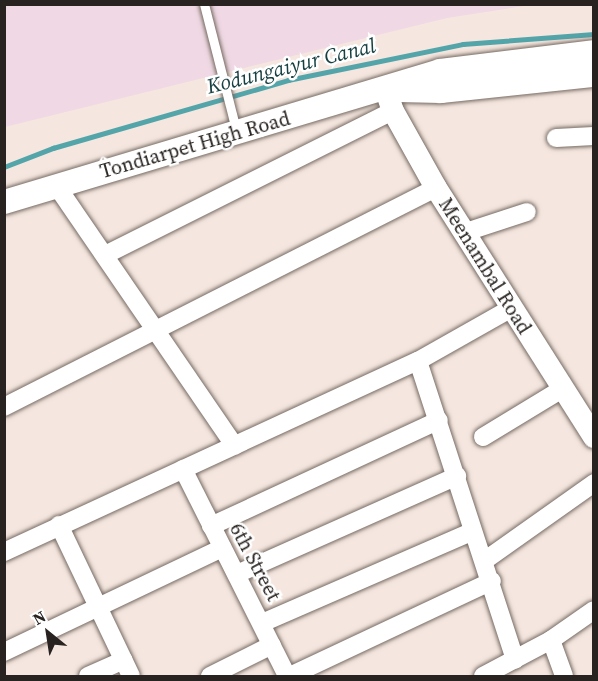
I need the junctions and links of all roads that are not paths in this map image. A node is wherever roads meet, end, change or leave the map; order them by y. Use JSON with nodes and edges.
{"nodes":[{"id":1,"x":204,"y":4,"type":"edge"},
{"id":2,"x":594,"y":52,"type":"edge"},
{"id":3,"x":594,"y":75,"type":"edge"},
{"id":4,"x":390,"y":100,"type":"junction"},
{"id":5,"x":237,"y":134,"type":"junction"},
{"id":6,"x":594,"y":136,"type":"edge"},
{"id":7,"x":556,"y":138,"type":"dead end"},
{"id":8,"x":56,"y":184,"type":"junction"},
{"id":9,"x":436,"y":188,"type":"junction"},
{"id":10,"x":4,"y":202,"type":"edge"},
{"id":11,"x":527,"y":212,"type":"dead end"},
{"id":12,"x":466,"y":232,"type":"junction"},
{"id":13,"x":107,"y":254,"type":"junction"},
{"id":14,"x":510,"y":309,"type":"junction"},
{"id":15,"x":157,"y":328,"type":"junction"},
{"id":16,"x":418,"y":361,"type":"junction"},
{"id":17,"x":562,"y":389,"type":"junction"},
{"id":18,"x":4,"y":407,"type":"edge"},
{"id":19,"x":439,"y":420,"type":"junction"},
{"id":20,"x":483,"y":437,"type":"dead end"},
{"id":21,"x":594,"y":437,"type":"edge"},
{"id":22,"x":235,"y":446,"type":"junction"},
{"id":23,"x":183,"y":469,"type":"junction"},
{"id":24,"x":457,"y":476,"type":"junction"},
{"id":25,"x":594,"y":483,"type":"edge"},
{"id":26,"x":59,"y":525,"type":"junction"},
{"id":27,"x":211,"y":526,"type":"junction"},
{"id":28,"x":471,"y":532,"type":"junction"},
{"id":29,"x":222,"y":548,"type":"junction"},
{"id":30,"x":4,"y":552,"type":"edge"},
{"id":31,"x":484,"y":561,"type":"junction"},
{"id":32,"x":237,"y":574,"type":"junction"},
{"id":33,"x":492,"y":581,"type":"junction"},
{"id":34,"x":99,"y":606,"type":"junction"},
{"id":35,"x":594,"y":610,"type":"edge"},
{"id":36,"x":262,"y":623,"type":"junction"},
{"id":37,"x":551,"y":640,"type":"junction"},
{"id":38,"x":272,"y":645,"type":"junction"},
{"id":39,"x":4,"y":652,"type":"edge"},
{"id":40,"x":514,"y":660,"type":"junction"},
{"id":41,"x":128,"y":668,"type":"edge"},
{"id":42,"x":88,"y":676,"type":"edge"},
{"id":43,"x":210,"y":676,"type":"edge"},
{"id":44,"x":289,"y":676,"type":"edge"},
{"id":45,"x":483,"y":676,"type":"edge"},
{"id":46,"x":564,"y":676,"type":"edge"}],
"edges":[{"from":1,"to":5,"type":"lane"},
{"from":2,"to":4,"type":"main road","name":"Tondiarpet High Road"},
{"from":3,"to":4,"type":"main road","name":"Tondiarpet High Road"},
{"from":4,"to":5,"type":"main road","name":"Tondiarpet High Road"},
{"from":4,"to":9,"type":"street","name":"Meenambal Road"},
{"from":4,"to":13,"type":"street"},
{"from":5,"to":8,"type":"main road","name":"Tondiarpet High Road"},
{"from":6,"to":7,"type":"street"},
{"from":8,"to":10,"type":"main road","name":"Tondiarpet High Road"},
{"from":8,"to":13,"type":"street"},
{"from":9,"to":12,"type":"street","name":"Meenambal Road"},
{"from":9,"to":15,"type":"street"},
{"from":11,"to":12,"type":"street"},
{"from":12,"to":14,"type":"street","name":"Meenambal Road"},
{"from":13,"to":15,"type":"street"},
{"from":14,"to":16,"type":"street"},
{"from":14,"to":17,"type":"street","name":"Meenambal Road"},
{"from":15,"to":18,"type":"street"},
{"from":15,"to":22,"type":"street"},
{"from":16,"to":19,"type":"street"},
{"from":16,"to":22,"type":"street"},
{"from":17,"to":20,"type":"street"},
{"from":17,"to":21,"type":"street","name":"Meenambal Road"},
{"from":19,"to":24,"type":"street"},
{"from":19,"to":27,"type":"street"},
{"from":22,"to":23,"type":"street"},
{"from":23,"to":26,"type":"street"},
{"from":23,"to":27,"type":"street","name":"6th Street"},
{"from":24,"to":28,"type":"street"},
{"from":24,"to":32,"type":"street"},
{"from":25,"to":31,"type":"street"},
{"from":26,"to":30,"type":"street"},
{"from":26,"to":34,"type":"street"},
{"from":27,"to":29,"type":"street","name":"6th Street"},
{"from":28,"to":31,"type":"street"},
{"from":28,"to":36,"type":"street"},
{"from":29,"to":32,"type":"street","name":"6th Street"},
{"from":29,"to":34,"type":"street"},
{"from":31,"to":33,"type":"street"},
{"from":32,"to":36,"type":"street","name":"6th Street"},
{"from":33,"to":40,"type":"street"},
{"from":33,"to":44,"type":"street"},
{"from":34,"to":39,"type":"street"},
{"from":34,"to":41,"type":"street"},
{"from":35,"to":37,"type":"street"},
{"from":36,"to":38,"type":"street","name":"6th Street"},
{"from":37,"to":40,"type":"street"},
{"from":37,"to":46,"type":"street"},
{"from":38,"to":43,"type":"street"},
{"from":38,"to":44,"type":"street","name":"6th Street"},
{"from":40,"to":45,"type":"street"},
{"from":41,"to":42,"type":"street"}]}
